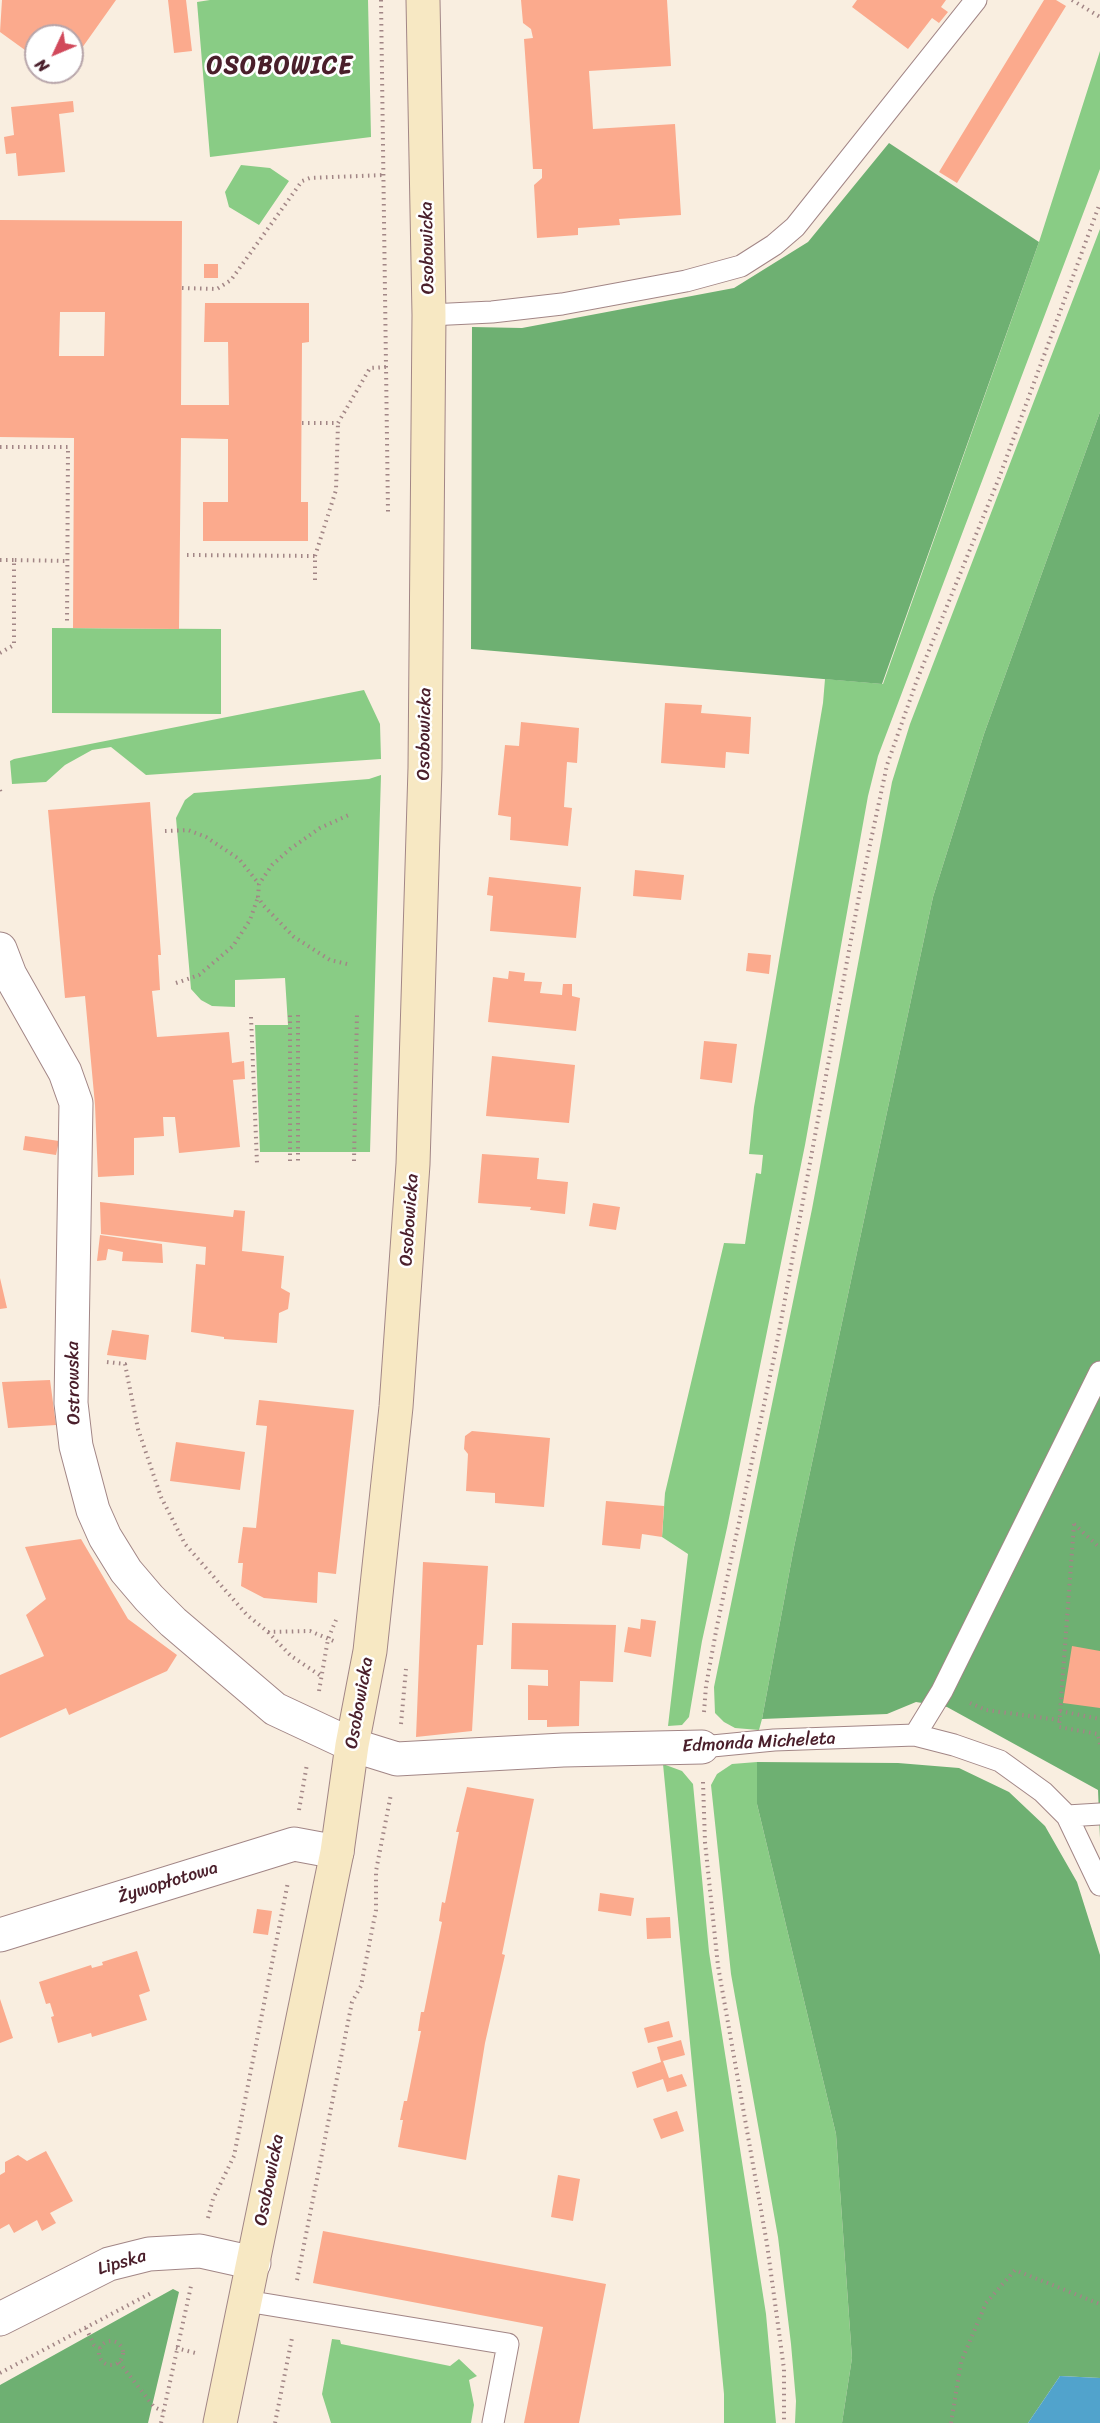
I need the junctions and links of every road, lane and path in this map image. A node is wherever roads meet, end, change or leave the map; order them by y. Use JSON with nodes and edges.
{"nodes":[{"id":1,"x":381,"y":0,"type":"edge"},
{"id":2,"x":423,"y":0,"type":"edge"},
{"id":3,"x":976,"y":0,"type":"edge"},
{"id":4,"x":1072,"y":0,"type":"edge"},
{"id":5,"x":1100,"y":17,"type":"edge"},
{"id":6,"x":384,"y":175,"type":"junction"},
{"id":7,"x":1100,"y":203,"type":"edge"},
{"id":8,"x":182,"y":288,"type":"dead end"},
{"id":9,"x":429,"y":315,"type":"junction"},
{"id":10,"x":302,"y":423,"type":"dead end"},
{"id":11,"x":338,"y":423,"type":"junction"},
{"id":12,"x":0,"y":447,"type":"edge"},
{"id":13,"x":187,"y":555,"type":"dead end"},
{"id":14,"x":315,"y":556,"type":"junction"},
{"id":15,"x":0,"y":560,"type":"edge"},
{"id":16,"x":14,"y":561,"type":"junction"},
{"id":17,"x":68,"y":561,"type":"junction"},
{"id":18,"x":315,"y":580,"type":"dead end"},
{"id":19,"x":67,"y":625,"type":"dead end"},
{"id":20,"x":0,"y":653,"type":"edge"},
{"id":21,"x":351,"y":814,"type":"dead end"},
{"id":22,"x":165,"y":831,"type":"dead end"},
{"id":23,"x":259,"y":884,"type":"junction"},
{"id":24,"x":258,"y":897,"type":"junction"},
{"id":25,"x":0,"y":950,"type":"edge"},
{"id":26,"x":346,"y":964,"type":"dead end"},
{"id":27,"x":176,"y":983,"type":"dead end"},
{"id":28,"x":357,"y":1012,"type":"dead end"},
{"id":29,"x":290,"y":1015,"type":"dead end"},
{"id":30,"x":298,"y":1015,"type":"dead end"},
{"id":31,"x":252,"y":1017,"type":"dead end"},
{"id":32,"x":290,"y":1161,"type":"dead end"},
{"id":33,"x":298,"y":1161,"type":"dead end"},
{"id":34,"x":354,"y":1161,"type":"dead end"},
{"id":35,"x":257,"y":1163,"type":"dead end"},
{"id":36,"x":73,"y":1358,"type":"junction"},
{"id":37,"x":1100,"y":1372,"type":"edge"},
{"id":38,"x":1100,"y":1548,"type":"edge"},
{"id":39,"x":268,"y":1632,"type":"junction"},
{"id":40,"x":328,"y":1638,"type":"dead end"},
{"id":41,"x":406,"y":1664,"type":"dead end"},
{"id":42,"x":321,"y":1676,"type":"dead end"},
{"id":43,"x":942,"y":1691,"type":"junction"},
{"id":44,"x":1060,"y":1711,"type":"junction"},
{"id":45,"x":1100,"y":1719,"type":"edge"},
{"id":46,"x":1059,"y":1720,"type":"junction"},
{"id":47,"x":400,"y":1729,"type":"dead end"},
{"id":48,"x":915,"y":1736,"type":"junction"},
{"id":49,"x":1100,"y":1744,"type":"edge"},
{"id":50,"x":352,"y":1745,"type":"junction"},
{"id":51,"x":702,"y":1747,"type":"junction"},
{"id":52,"x":309,"y":1755,"type":"dead end"},
{"id":53,"x":392,"y":1791,"type":"dead end"},
{"id":54,"x":1100,"y":1814,"type":"edge"},
{"id":55,"x":1067,"y":1816,"type":"junction"},
{"id":56,"x":297,"y":1821,"type":"dead end"},
{"id":57,"x":337,"y":1852,"type":"junction"},
{"id":58,"x":290,"y":1873,"type":"dead end"},
{"id":59,"x":1100,"y":1885,"type":"edge"},
{"id":60,"x":0,"y":1935,"type":"edge"},
{"id":61,"x":206,"y":2225,"type":"dead end"},
{"id":62,"x":254,"y":2263,"type":"junction"},
{"id":63,"x":192,"y":2281,"type":"dead end"},
{"id":64,"x":181,"y":2285,"type":"dead end"},
{"id":65,"x":162,"y":2288,"type":"dead end"},
{"id":66,"x":190,"y":2288,"type":"junction"},
{"id":67,"x":246,"y":2301,"type":"junction"},
{"id":68,"x":1100,"y":2304,"type":"edge"},
{"id":69,"x":291,"y":2310,"type":"junction"},
{"id":70,"x":0,"y":2319,"type":"edge"},
{"id":71,"x":86,"y":2328,"type":"junction"},
{"id":72,"x":100,"y":2348,"type":"junction"},
{"id":73,"x":119,"y":2362,"type":"junction"},
{"id":74,"x":0,"y":2373,"type":"edge"},
{"id":75,"x":163,"y":2411,"type":"junction"},
{"id":76,"x":161,"y":2423,"type":"edge"},
{"id":77,"x":220,"y":2423,"type":"edge"},
{"id":78,"x":275,"y":2423,"type":"edge"},
{"id":79,"x":493,"y":2423,"type":"edge"},
{"id":80,"x":784,"y":2423,"type":"edge"},
{"id":81,"x":951,"y":2423,"type":"edge"}],
"edges":[{"from":1,"to":6,"type":"path"},
{"from":2,"to":9,"type":"street","name":"Osobowicka"},
{"from":3,"to":9,"type":"lane"},
{"from":4,"to":5,"type":"path"},
{"from":6,"to":8,"type":"path"},
{"from":6,"to":11,"type":"path"},
{"from":7,"to":51,"type":"path"},
{"from":9,"to":50,"type":"street","name":"Osobowicka"},
{"from":10,"to":11,"type":"path"},
{"from":11,"to":14,"type":"path"},
{"from":12,"to":17,"type":"path"},
{"from":13,"to":14,"type":"path"},
{"from":14,"to":18,"type":"path"},
{"from":15,"to":16,"type":"path"},
{"from":16,"to":17,"type":"path"},
{"from":16,"to":20,"type":"path"},
{"from":17,"to":19,"type":"path"},
{"from":21,"to":23,"type":"path"},
{"from":22,"to":23,"type":"path"},
{"from":23,"to":24,"type":"path"},
{"from":24,"to":26,"type":"path"},
{"from":24,"to":27,"type":"path"},
{"from":25,"to":36,"type":"street","name":"Ostrowska"},
{"from":28,"to":34,"type":"path"},
{"from":29,"to":32,"type":"path"},
{"from":30,"to":33,"type":"path"},
{"from":31,"to":35,"type":"path"},
{"from":36,"to":39,"type":"path"},
{"from":36,"to":50,"type":"street","name":"Ostrowska"},
{"from":37,"to":43,"type":"lane"},
{"from":38,"to":44,"type":"path"},
{"from":39,"to":40,"type":"path"},
{"from":39,"to":42,"type":"path"},
{"from":41,"to":47,"type":"path"},
{"from":43,"to":46,"type":"path"},
{"from":43,"to":48,"type":"lane"},
{"from":44,"to":45,"type":"path"},
{"from":44,"to":46,"type":"path"},
{"from":46,"to":49,"type":"path"},
{"from":48,"to":51,"type":"lane","name":"Edmonda Micheleta"},
{"from":48,"to":55,"type":"lane","name":"Edmonda Micheleta"},
{"from":50,"to":51,"type":"street","name":"Edmonda Micheleta"},
{"from":50,"to":57,"type":"street","name":"Osobowicka"},
{"from":51,"to":80,"type":"path"},
{"from":52,"to":56,"type":"path"},
{"from":53,"to":69,"type":"path"},
{"from":54,"to":55,"type":"lane"},
{"from":55,"to":59,"type":"lane","name":"Edmonda Micheleta"},
{"from":57,"to":60,"type":"street","name":"Żywopłotowa"},
{"from":57,"to":62,"type":"street","name":"Osobowicka"},
{"from":58,"to":61,"type":"path"},
{"from":62,"to":67,"type":"street","name":"Osobowicka"},
{"from":62,"to":70,"type":"street","name":"Lipska"},
{"from":63,"to":66,"type":"path"},
{"from":64,"to":66,"type":"path"},
{"from":65,"to":71,"type":"path"},
{"from":66,"to":75,"type":"path"},
{"from":67,"to":69,"type":"lane"},
{"from":67,"to":77,"type":"street","name":"Osobowicka"},
{"from":68,"to":81,"type":"path"},
{"from":69,"to":78,"type":"path"},
{"from":69,"to":79,"type":"lane"},
{"from":71,"to":72,"type":"path"},
{"from":71,"to":74,"type":"path"},
{"from":72,"to":73,"type":"path"},
{"from":72,"to":73,"type":"path"},
{"from":73,"to":75,"type":"path"},
{"from":75,"to":76,"type":"path"}]}
